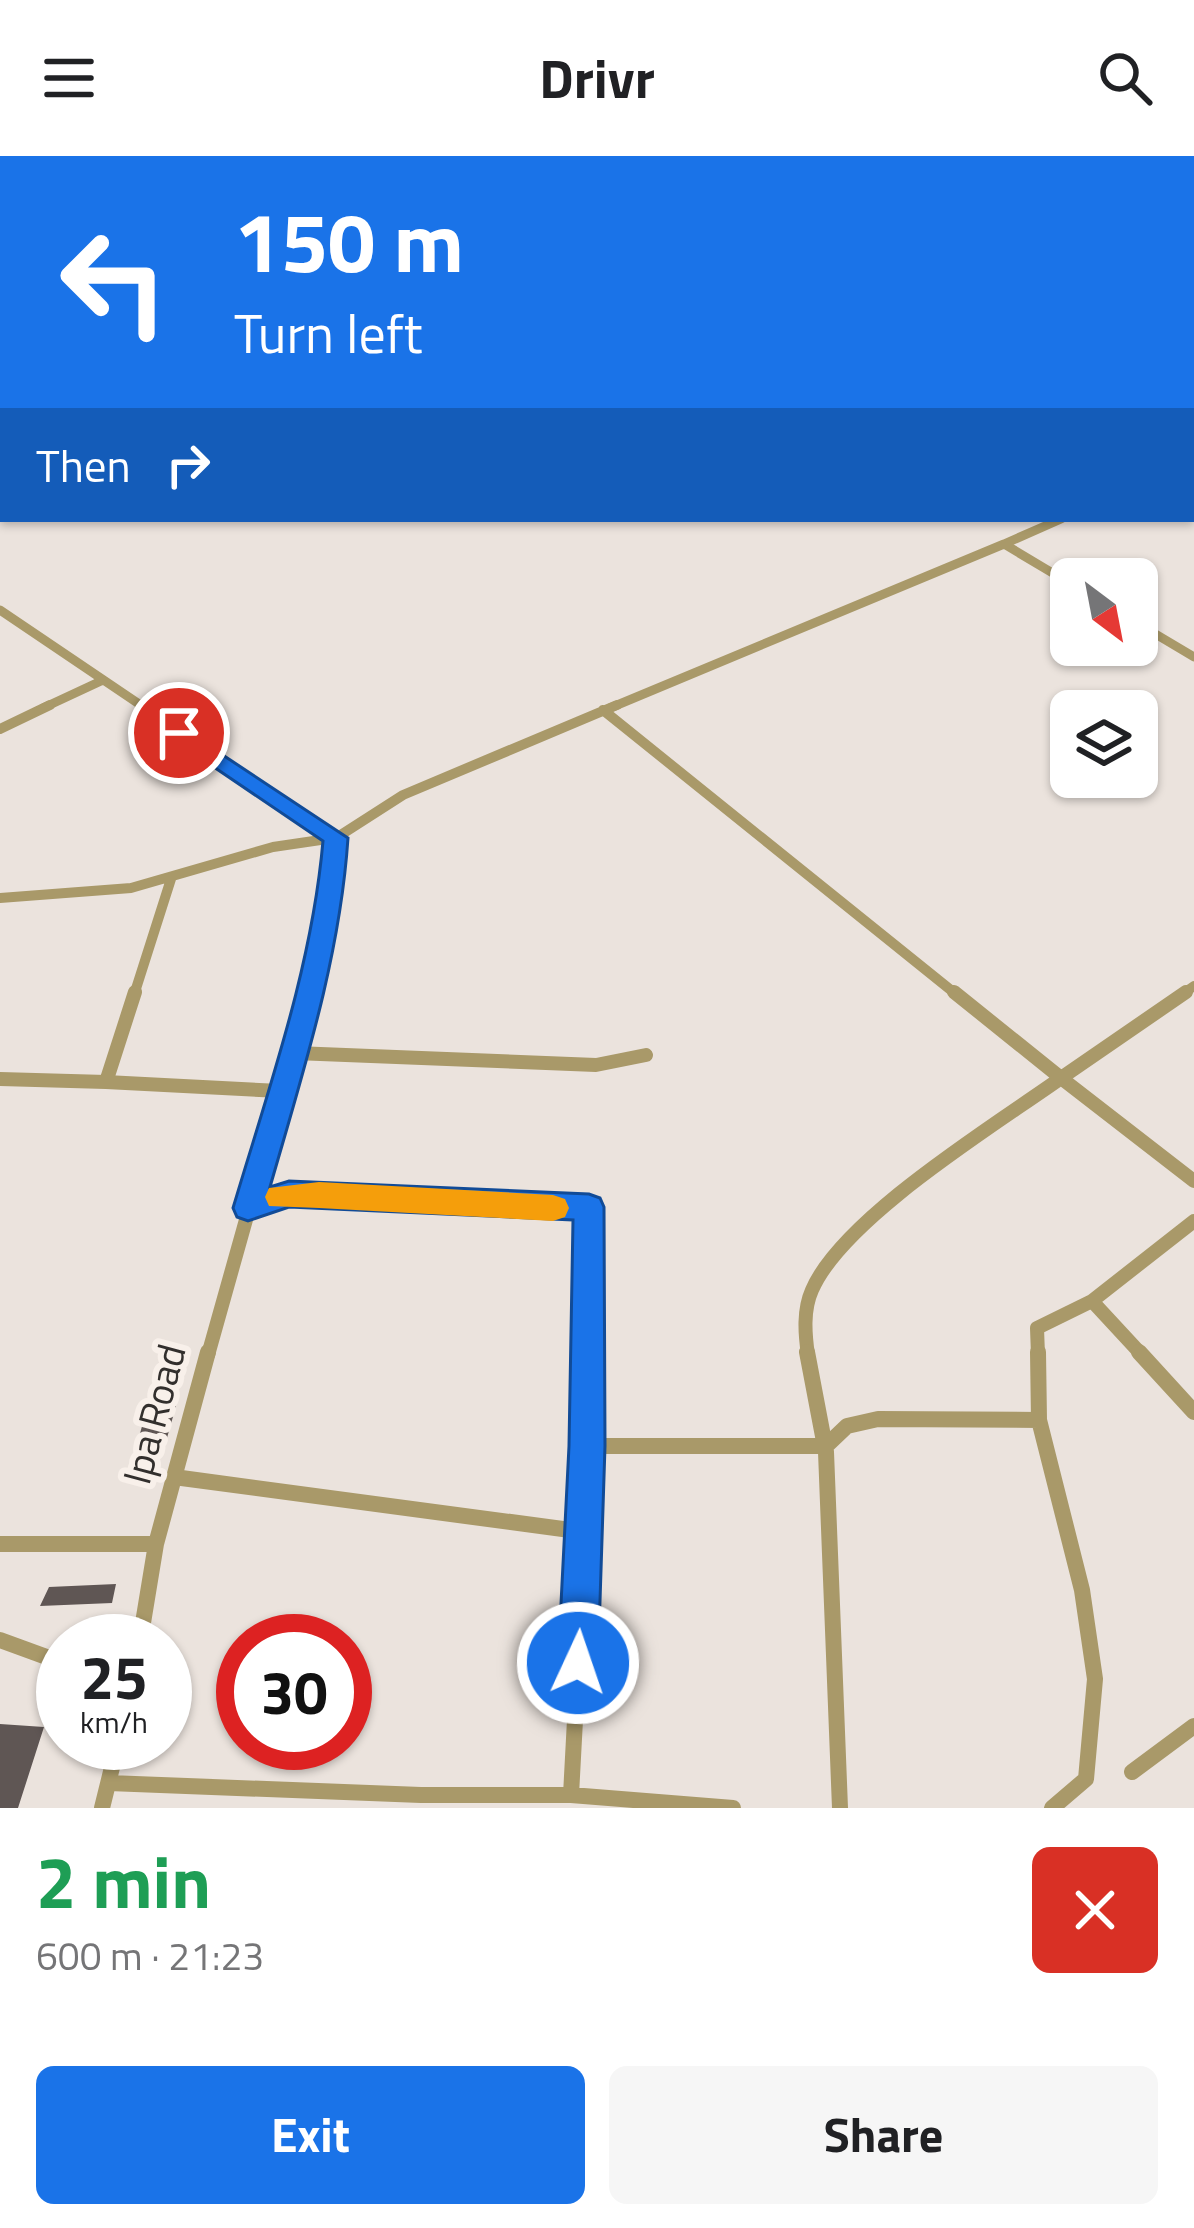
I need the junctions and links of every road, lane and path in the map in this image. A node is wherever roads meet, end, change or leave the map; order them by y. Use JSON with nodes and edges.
{"nodes":[{"id":1,"x":1054,"y":522,"type":"edge"},
{"id":2,"x":1004,"y":544,"type":"junction"},
{"id":3,"x":1050,"y":571,"type":"edge"},
{"id":4,"x":0,"y":610,"type":"edge"},
{"id":5,"x":1158,"y":635,"type":"edge"},
{"id":6,"x":1194,"y":657,"type":"edge"},
{"id":7,"x":101,"y":681,"type":"junction"},
{"id":8,"x":603,"y":710,"type":"junction"},
{"id":9,"x":0,"y":729,"type":"edge"},
{"id":10,"x":335,"y":838,"type":"junction"},
{"id":11,"x":171,"y":879,"type":"junction"},
{"id":12,"x":0,"y":898,"type":"edge"},
{"id":13,"x":1194,"y":986,"type":"edge"},
{"id":14,"x":295,"y":1053,"type":"junction"},
{"id":15,"x":646,"y":1055,"type":"dead end"},
{"id":16,"x":1061,"y":1078,"type":"junction"},
{"id":17,"x":0,"y":1079,"type":"edge"},
{"id":18,"x":106,"y":1082,"type":"junction"},
{"id":19,"x":280,"y":1091,"type":"junction"},
{"id":20,"x":1194,"y":1181,"type":"edge"},
{"id":21,"x":248,"y":1208,"type":"junction"},
{"id":22,"x":1194,"y":1221,"type":"edge"},
{"id":23,"x":1092,"y":1301,"type":"junction"},
{"id":24,"x":1194,"y":1412,"type":"edge"},
{"id":25,"x":1039,"y":1420,"type":"junction"},
{"id":26,"x":587,"y":1446,"type":"junction"},
{"id":27,"x":826,"y":1446,"type":"junction"},
{"id":28,"x":174,"y":1478,"type":"junction"},
{"id":29,"x":585,"y":1532,"type":"junction"},
{"id":30,"x":0,"y":1544,"type":"edge"},
{"id":31,"x":156,"y":1544,"type":"junction"},
{"id":32,"x":144,"y":1614,"type":"edge"},
{"id":33,"x":0,"y":1640,"type":"edge"},
{"id":34,"x":36,"y":1653,"type":"edge"},
{"id":35,"x":1194,"y":1726,"type":"edge"},
{"id":36,"x":112,"y":1770,"type":"edge"},
{"id":37,"x":1132,"y":1772,"type":"dead end"},
{"id":38,"x":109,"y":1783,"type":"junction"},
{"id":39,"x":571,"y":1795,"type":"junction"},
{"id":40,"x":102,"y":1808,"type":"edge"},
{"id":41,"x":733,"y":1808,"type":"edge"},
{"id":42,"x":840,"y":1808,"type":"edge"},
{"id":43,"x":1052,"y":1808,"type":"edge"}],
"edges":[{"from":1,"to":2,"type":"street"},
{"from":2,"to":3,"type":"street"},
{"from":2,"to":8,"type":"street"},
{"from":4,"to":7,"type":"street"},
{"from":5,"to":6,"type":"street"},
{"from":7,"to":9,"type":"street"},
{"from":7,"to":10,"type":"street"},
{"from":8,"to":10,"type":"street"},
{"from":8,"to":16,"type":"street"},
{"from":10,"to":11,"type":"street"},
{"from":10,"to":14,"type":"street","name":"Ipa Road"},
{"from":11,"to":12,"type":"street"},
{"from":11,"to":18,"type":"street"},
{"from":13,"to":16,"type":"street"},
{"from":14,"to":15,"type":"street"},
{"from":14,"to":19,"type":"street","name":"Ipa Road"},
{"from":16,"to":20,"type":"street"},
{"from":16,"to":27,"type":"street"},
{"from":17,"to":18,"type":"street"},
{"from":18,"to":19,"type":"street"},
{"from":19,"to":21,"type":"street","name":"Ipa Road"},
{"from":21,"to":26,"type":"street"},
{"from":21,"to":28,"type":"street","name":"Ipa Road"},
{"from":22,"to":23,"type":"street"},
{"from":23,"to":24,"type":"street"},
{"from":23,"to":25,"type":"street"},
{"from":25,"to":27,"type":"street"},
{"from":25,"to":43,"type":"street"},
{"from":26,"to":27,"type":"street"},
{"from":26,"to":29,"type":"street"},
{"from":27,"to":42,"type":"street"},
{"from":28,"to":29,"type":"street"},
{"from":28,"to":31,"type":"street","name":"Ipa Road"},
{"from":29,"to":39,"type":"street"},
{"from":30,"to":31,"type":"street"},
{"from":31,"to":32,"type":"street","name":"Ipa Road"},
{"from":33,"to":34,"type":"street"},
{"from":35,"to":37,"type":"street"},
{"from":36,"to":38,"type":"street"},
{"from":38,"to":39,"type":"street"},
{"from":38,"to":40,"type":"street"},
{"from":39,"to":41,"type":"street"}]}
